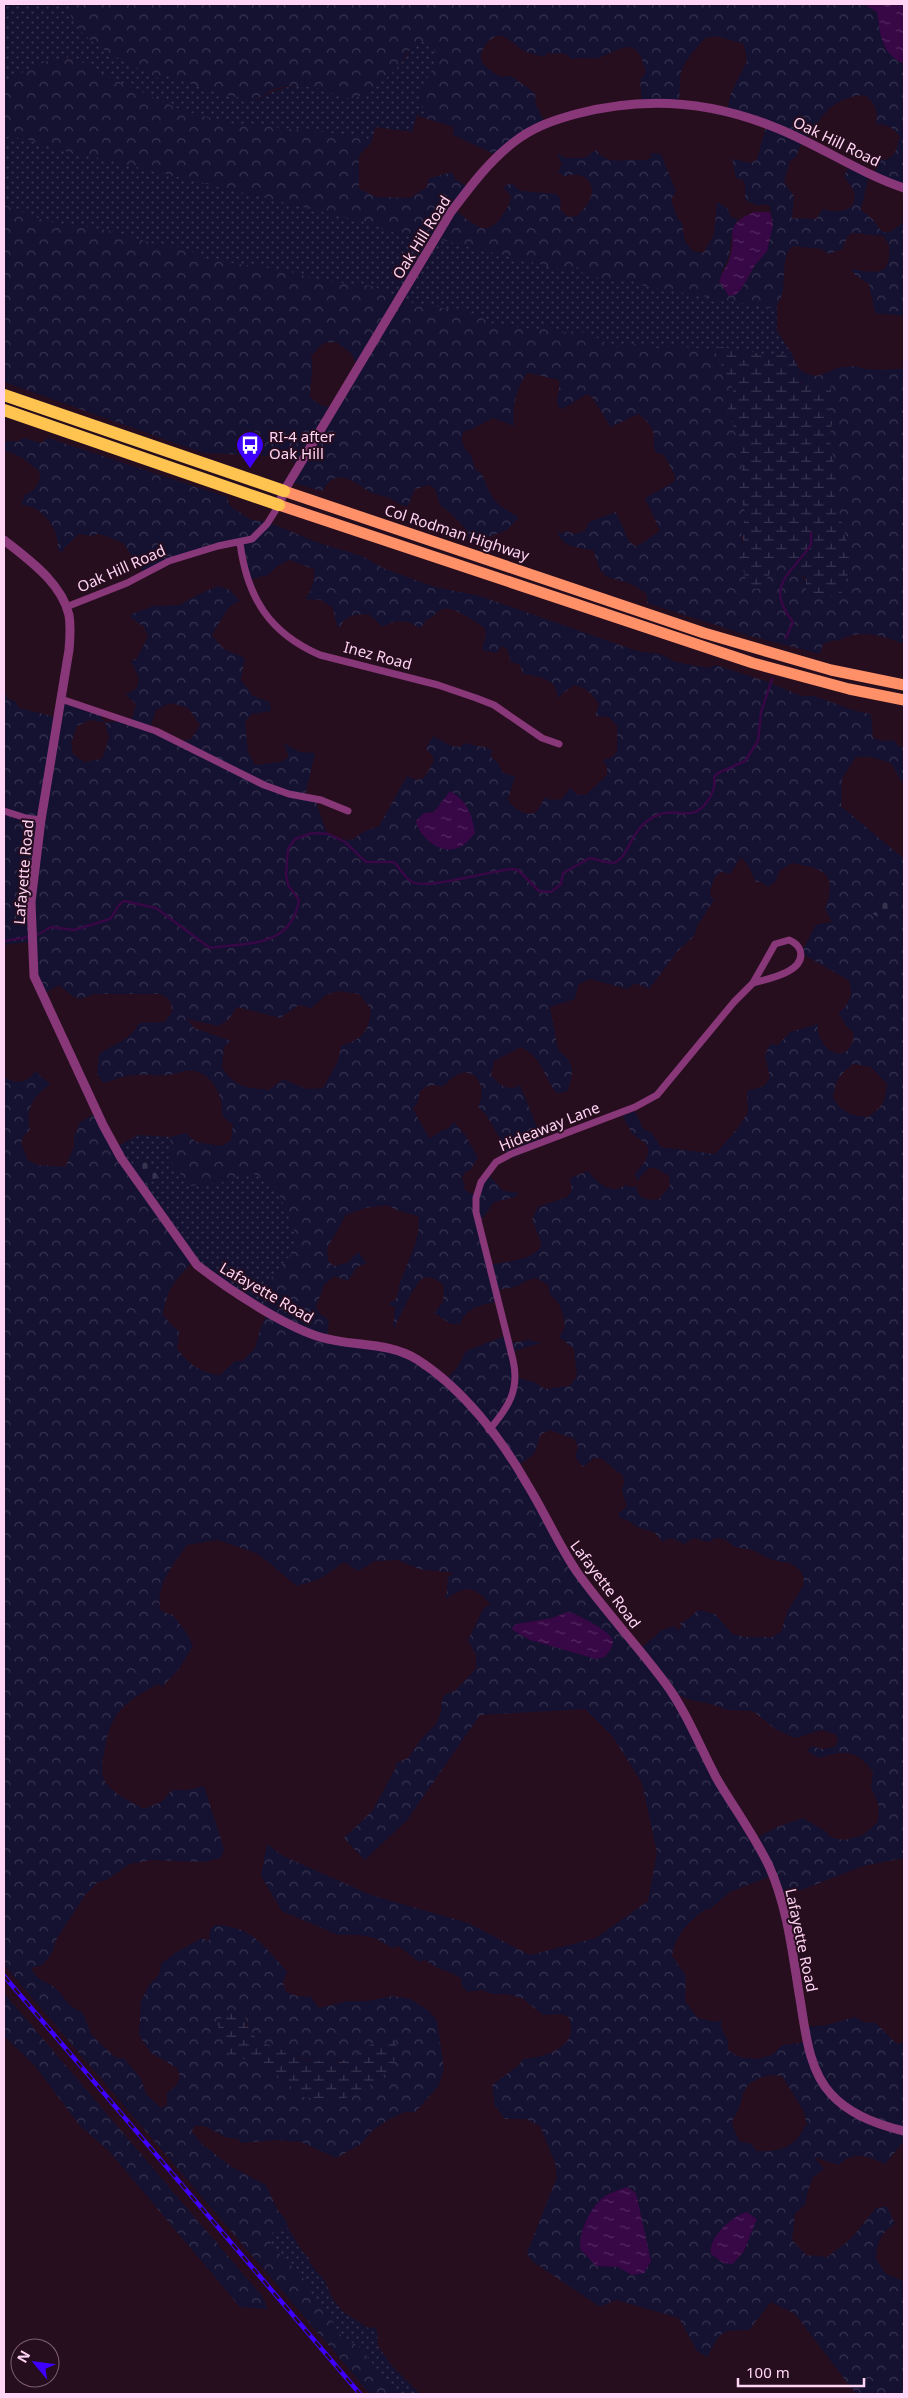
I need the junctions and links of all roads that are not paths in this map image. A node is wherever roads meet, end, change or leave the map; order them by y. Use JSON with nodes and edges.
{"nodes":[{"id":1,"x":904,"y":188,"type":"edge"},
{"id":2,"x":4,"y":395,"type":"edge"},
{"id":3,"x":4,"y":410,"type":"edge"},
{"id":4,"x":284,"y":491,"type":"junction"},
{"id":5,"x":279,"y":505,"type":"junction"},
{"id":6,"x":4,"y":540,"type":"edge"},
{"id":7,"x":240,"y":543,"type":"junction"},
{"id":8,"x":66,"y":607,"type":"junction"},
{"id":9,"x":904,"y":685,"type":"edge"},
{"id":10,"x":61,"y":699,"type":"junction"},
{"id":11,"x":904,"y":700,"type":"edge"},
{"id":12,"x":559,"y":744,"type":"dead end"},
{"id":13,"x":4,"y":811,"type":"edge"},
{"id":14,"x":348,"y":811,"type":"dead end"},
{"id":15,"x":41,"y":820,"type":"junction"},
{"id":16,"x":753,"y":984,"type":"junction"},
{"id":17,"x":489,"y":1430,"type":"junction"},
{"id":18,"x":904,"y":2131,"type":"edge"}],
"edges":[{"from":1,"to":4,"type":"street","name":"Oak Hill Road"},
{"from":2,"to":4,"type":"highway","name":"Col Rodman Highway"},
{"from":3,"to":5,"type":"highway","name":"Col Rodman Highway"},
{"from":4,"to":5,"type":"street","name":"Oak Hill Road"},
{"from":4,"to":9,"type":"highway","name":"Col Rodman Highway"},
{"from":5,"to":7,"type":"street","name":"Oak Hill Road"},
{"from":5,"to":11,"type":"highway","name":"Col Rodman Highway"},
{"from":6,"to":8,"type":"street","name":"Lafayette Road"},
{"from":7,"to":8,"type":"street","name":"Oak Hill Road"},
{"from":7,"to":12,"type":"street","name":"Inez Road"},
{"from":8,"to":10,"type":"street","name":"Lafayette Road"},
{"from":10,"to":14,"type":"street"},
{"from":10,"to":15,"type":"street","name":"Lafayette Road"},
{"from":13,"to":15,"type":"street"},
{"from":15,"to":17,"type":"street","name":"Lafayette Road"},
{"from":16,"to":16,"type":"street","name":"Hideaway Lane"},
{"from":16,"to":17,"type":"street","name":"Hideaway Lane"},
{"from":17,"to":18,"type":"street","name":"Lafayette Road"}]}
